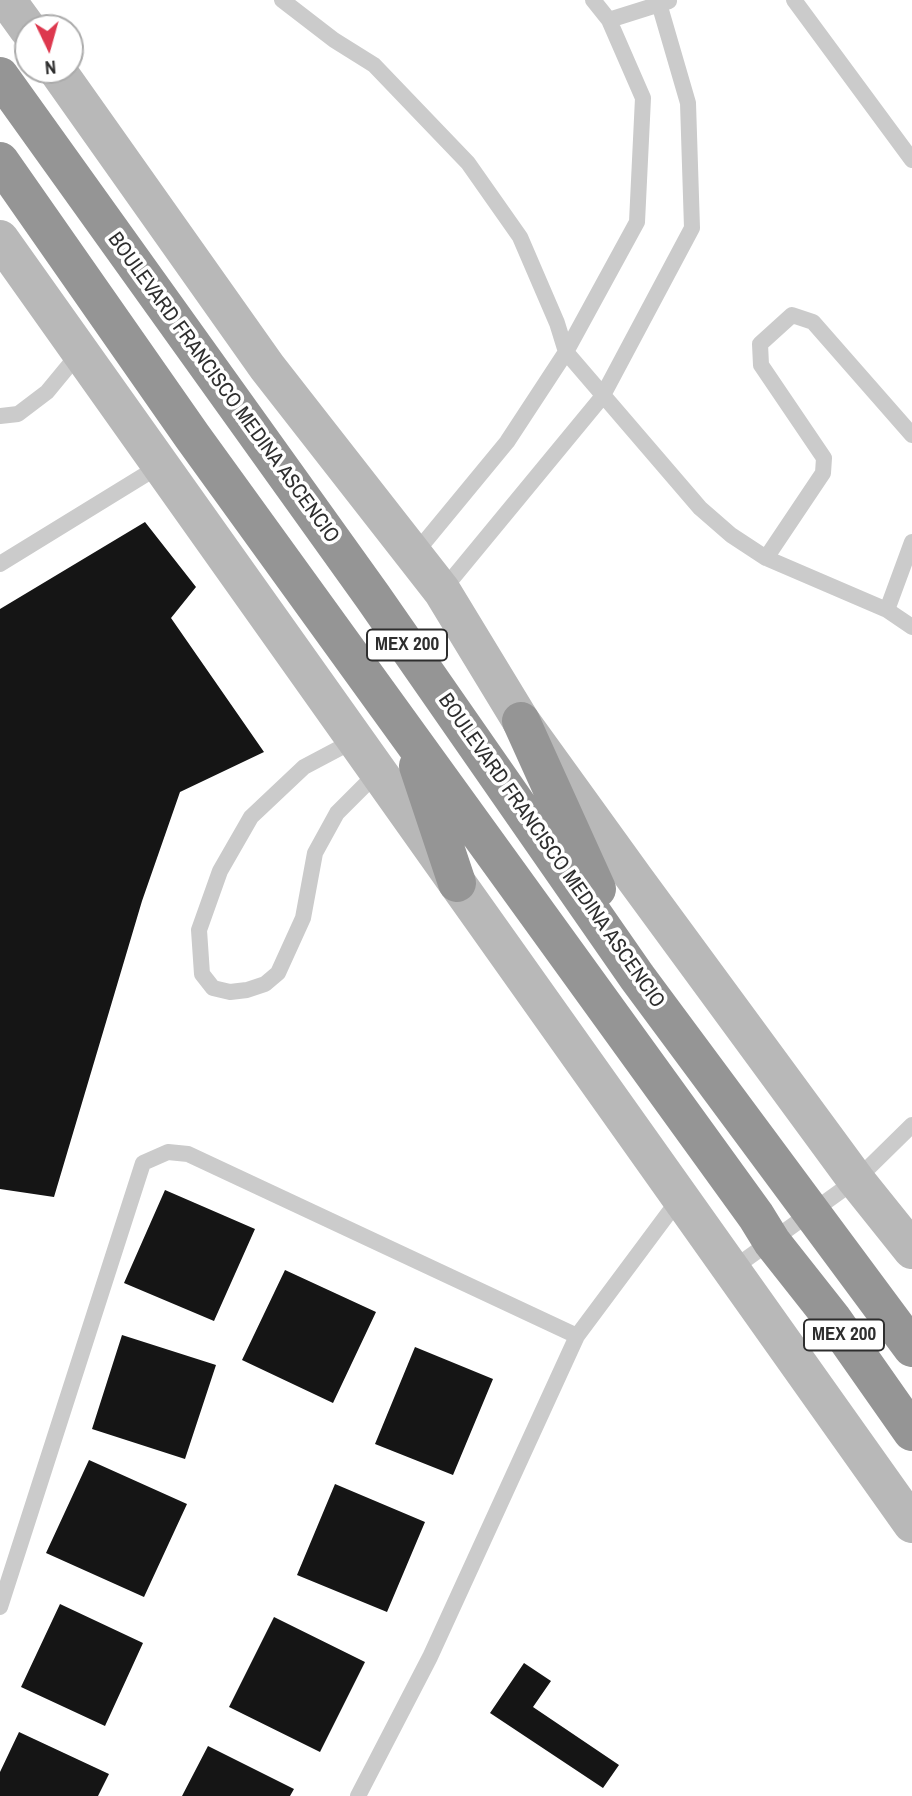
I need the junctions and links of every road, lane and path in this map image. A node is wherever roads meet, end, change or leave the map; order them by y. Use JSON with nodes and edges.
{"nodes":[{"id":1,"x":282,"y":0,"type":"edge"},
{"id":2,"x":593,"y":0,"type":"edge"},
{"id":3,"x":794,"y":0,"type":"edge"},
{"id":4,"x":664,"y":1,"type":"edge"},
{"id":5,"x":609,"y":20,"type":"junction"},
{"id":6,"x":0,"y":76,"type":"edge"},
{"id":7,"x":67,"y":84,"type":"edge"},
{"id":8,"x":912,"y":160,"type":"edge"},
{"id":9,"x":0,"y":161,"type":"edge"},
{"id":10,"x":0,"y":209,"type":"edge"},
{"id":11,"x":0,"y":239,"type":"edge"},
{"id":12,"x":80,"y":276,"type":"junction"},
{"id":13,"x":80,"y":352,"type":"junction"},
{"id":14,"x":566,"y":352,"type":"junction"},
{"id":15,"x":602,"y":397,"type":"junction"},
{"id":16,"x":0,"y":416,"type":"edge"},
{"id":17,"x":912,"y":435,"type":"edge"},
{"id":18,"x":161,"y":465,"type":"junction"},
{"id":19,"x":912,"y":542,"type":"edge"},
{"id":20,"x":413,"y":556,"type":"junction"},
{"id":21,"x":766,"y":558,"type":"junction"},
{"id":22,"x":0,"y":564,"type":"edge"},
{"id":23,"x":442,"y":591,"type":"junction"},
{"id":24,"x":887,"y":610,"type":"junction"},
{"id":25,"x":912,"y":626,"type":"edge"},
{"id":26,"x":521,"y":721,"type":"junction"},
{"id":27,"x":406,"y":731,"type":"junction"},
{"id":28,"x":355,"y":740,"type":"junction"},
{"id":29,"x":377,"y":772,"type":"junction"},
{"id":30,"x":457,"y":883,"type":"junction"},
{"id":31,"x":637,"y":977,"type":"junction"},
{"id":32,"x":912,"y":1125,"type":"edge"},
{"id":33,"x":856,"y":1180,"type":"junction"},
{"id":34,"x":679,"y":1199,"type":"junction"},
{"id":35,"x":813,"y":1213,"type":"junction"},
{"id":36,"x":772,"y":1242,"type":"junction"},
{"id":37,"x":912,"y":1250,"type":"edge"},
{"id":38,"x":731,"y":1270,"type":"junction"},
{"id":39,"x":577,"y":1336,"type":"junction"},
{"id":40,"x":912,"y":1348,"type":"edge"},
{"id":41,"x":912,"y":1432,"type":"edge"},
{"id":42,"x":912,"y":1524,"type":"edge"},
{"id":43,"x":0,"y":1606,"type":"edge"},
{"id":44,"x":358,"y":1796,"type":"edge"}],
"edges":[{"from":1,"to":14,"type":"lane"},
{"from":2,"to":5,"type":"lane"},
{"from":3,"to":8,"type":"lane"},
{"from":4,"to":5,"type":"lane"},
{"from":4,"to":15,"type":"lane"},
{"from":5,"to":14,"type":"lane"},
{"from":6,"to":31,"type":"highway","name":"BOULEVARD FRANCISCO MEDINA ASCENCIO","number":"MEX 200"},
{"from":7,"to":20,"type":"main road"},
{"from":9,"to":12,"type":"highway","number":"MEX 200"},
{"from":10,"to":12,"type":"highway"},
{"from":11,"to":13,"type":"main road"},
{"from":12,"to":27,"type":"highway","number":"MEX 200"},
{"from":13,"to":16,"type":"lane"},
{"from":13,"to":18,"type":"main road"},
{"from":14,"to":15,"type":"lane"},
{"from":14,"to":20,"type":"lane"},
{"from":15,"to":21,"type":"lane"},
{"from":15,"to":23,"type":"lane"},
{"from":17,"to":21,"type":"lane"},
{"from":18,"to":22,"type":"lane"},
{"from":18,"to":28,"type":"main road"},
{"from":19,"to":24,"type":"lane"},
{"from":20,"to":23,"type":"main road"},
{"from":21,"to":24,"type":"lane"},
{"from":23,"to":26,"type":"main road"},
{"from":24,"to":25,"type":"lane"},
{"from":26,"to":31,"type":"highway"},
{"from":26,"to":33,"type":"main road"},
{"from":27,"to":30,"type":"highway"},
{"from":27,"to":36,"type":"highway","number":"MEX 200"},
{"from":28,"to":29,"type":"main road"},
{"from":28,"to":29,"type":"lane"},
{"from":29,"to":30,"type":"main road"},
{"from":30,"to":34,"type":"main road"},
{"from":31,"to":35,"type":"highway","name":"BOULEVARD FRANCISCO MEDINA ASCENCIO","number":"MEX 200"},
{"from":32,"to":33,"type":"lane"},
{"from":33,"to":35,"type":"lane"},
{"from":33,"to":37,"type":"main road"},
{"from":34,"to":38,"type":"main road"},
{"from":34,"to":39,"type":"lane"},
{"from":35,"to":36,"type":"lane"},
{"from":35,"to":40,"type":"highway","name":"BOULEVARD FRANCISCO MEDINA ASCENCIO","number":"MEX 200"},
{"from":36,"to":38,"type":"lane"},
{"from":36,"to":41,"type":"highway","number":"MEX 200"},
{"from":38,"to":42,"type":"main road"},
{"from":39,"to":43,"type":"lane"},
{"from":39,"to":44,"type":"lane"}]}
